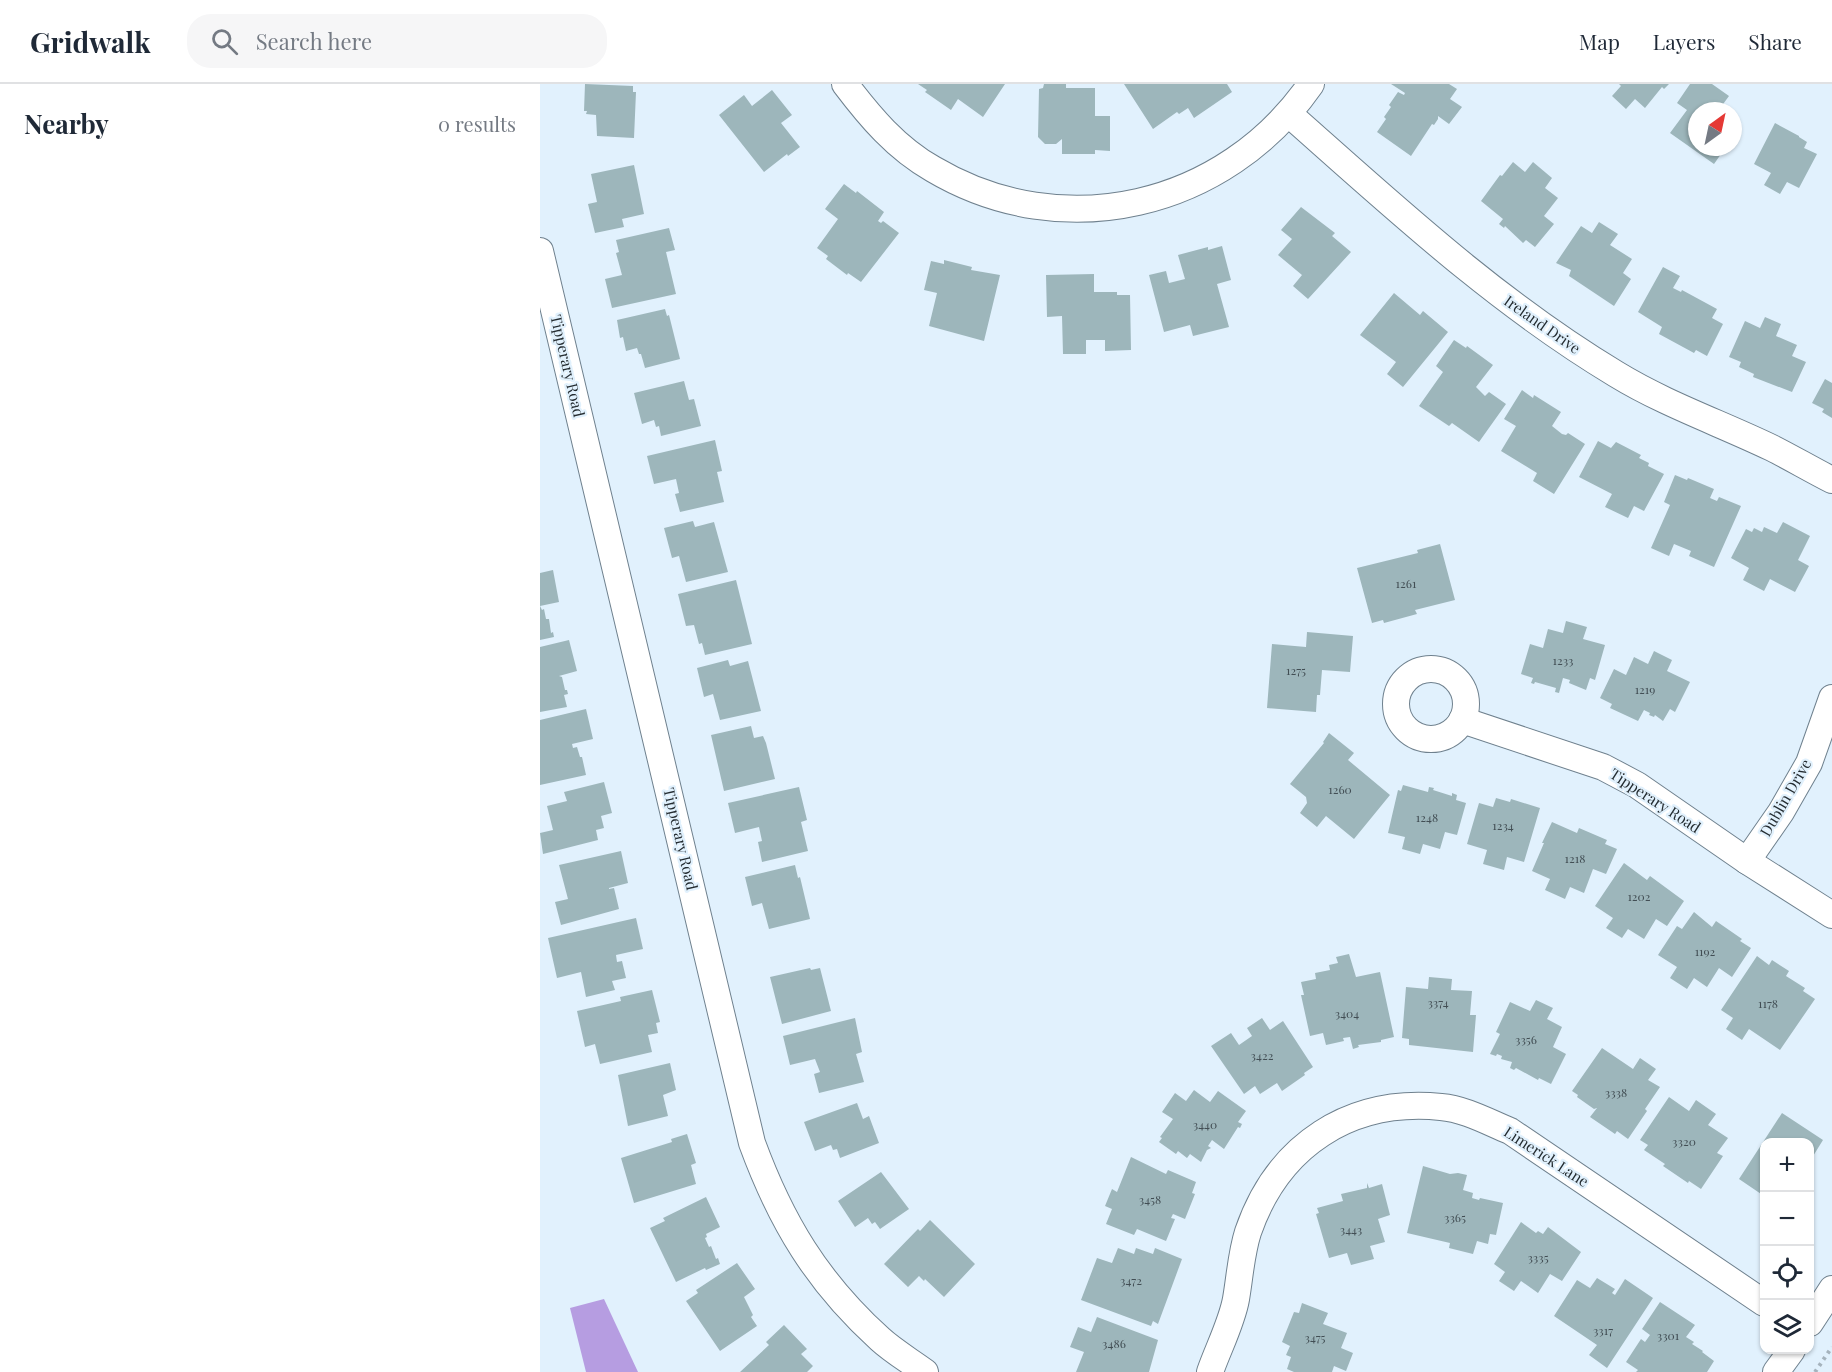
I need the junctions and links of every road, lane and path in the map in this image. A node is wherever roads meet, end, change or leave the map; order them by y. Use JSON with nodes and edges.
{"nodes":[{"id":1,"x":845,"y":84,"type":"edge"},
{"id":2,"x":1311,"y":84,"type":"edge"},
{"id":3,"x":1289,"y":114,"type":"junction"},
{"id":4,"x":540,"y":251,"type":"edge"},
{"id":5,"x":1832,"y":480,"type":"edge"},
{"id":6,"x":1832,"y":698,"type":"edge"},
{"id":7,"x":1462,"y":720,"type":"dead end"},
{"id":8,"x":1748,"y":861,"type":"junction"},
{"id":9,"x":1832,"y":915,"type":"edge"},
{"id":10,"x":1832,"y":1289,"type":"edge"},
{"id":11,"x":1760,"y":1300,"type":"edge"},
{"id":12,"x":1814,"y":1316,"type":"edge"},
{"id":13,"x":1832,"y":1347,"type":"edge"},
{"id":14,"x":1789,"y":1354,"type":"edge"},
{"id":15,"x":924,"y":1372,"type":"edge"},
{"id":16,"x":1210,"y":1372,"type":"edge"},
{"id":17,"x":1776,"y":1372,"type":"edge"},
{"id":18,"x":1815,"y":1372,"type":"edge"}],
"edges":[{"from":1,"to":3,"type":"street"},
{"from":2,"to":3,"type":"street"},
{"from":3,"to":5,"type":"street","name":"Ireland Drive"},
{"from":4,"to":15,"type":"street","name":"Tipperary Road"},
{"from":6,"to":8,"type":"street","name":"Dublin Drive"},
{"from":7,"to":8,"type":"street","name":"Tipperary Road"},
{"from":8,"to":9,"type":"street","name":"Tipperary Road"},
{"from":10,"to":12,"type":"street"},
{"from":11,"to":16,"type":"street","name":"Limerick Lane"},
{"from":13,"to":18,"type":"path"},
{"from":14,"to":17,"type":"street"}]}
